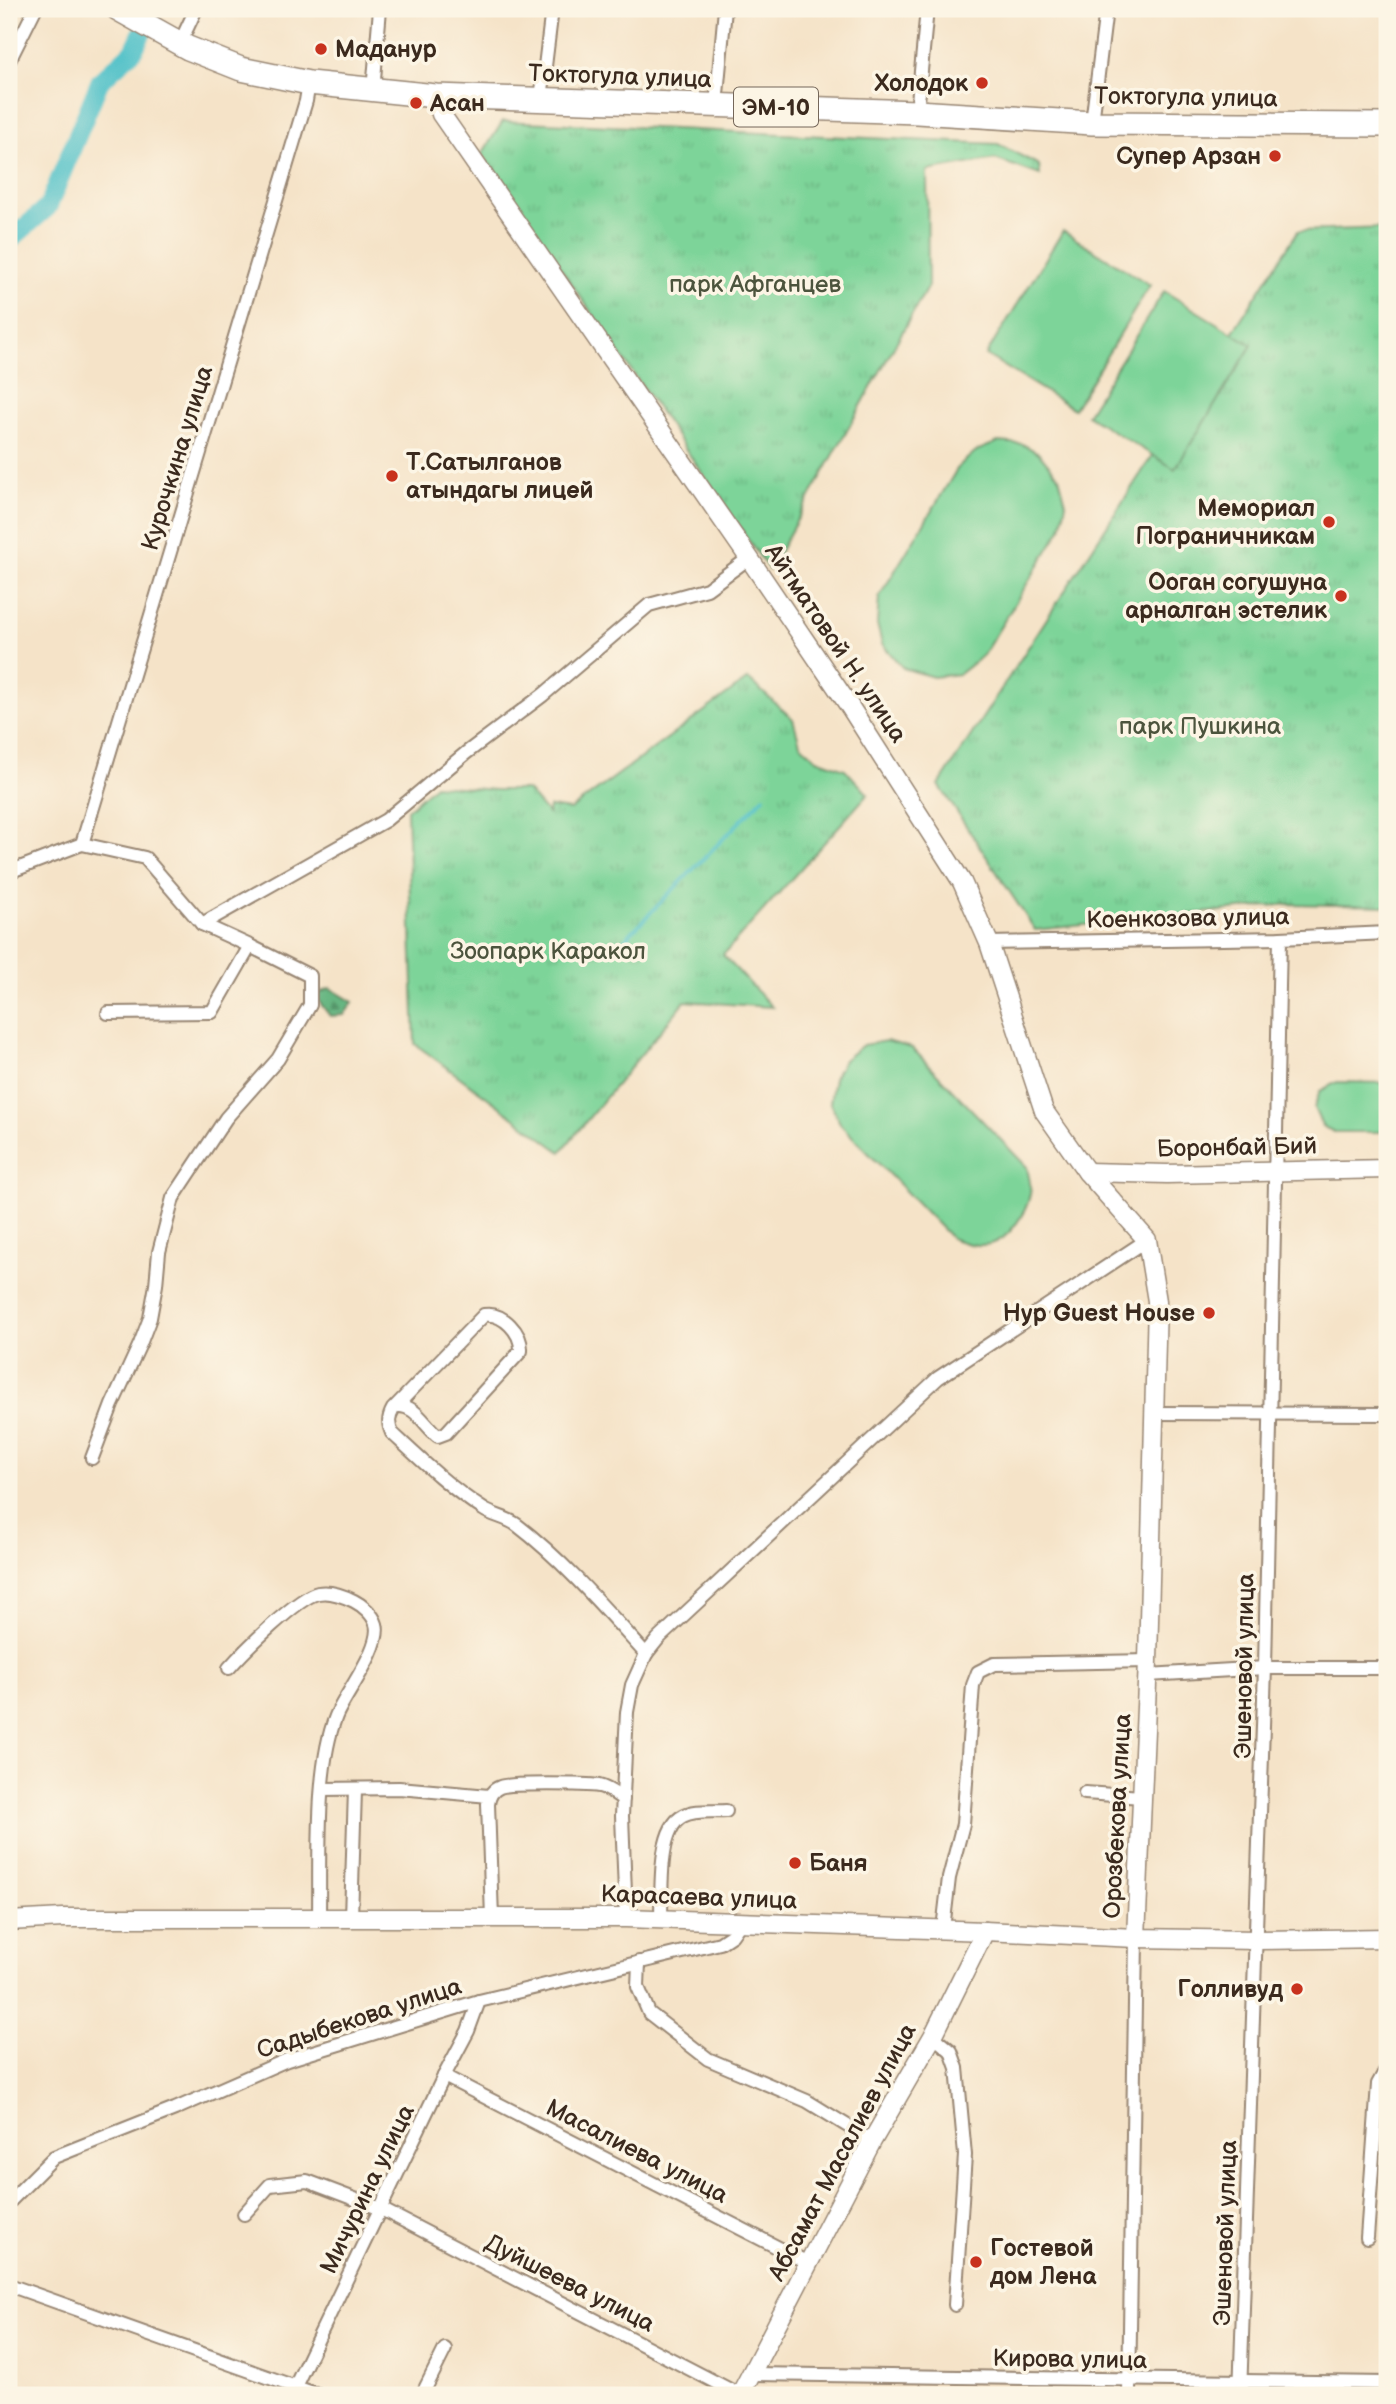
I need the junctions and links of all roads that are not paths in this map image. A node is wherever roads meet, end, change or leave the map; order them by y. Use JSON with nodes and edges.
{"nodes":[{"id":1,"x":35,"y":9,"type":"edge"},
{"id":2,"x":119,"y":9,"type":"edge"},
{"id":3,"x":196,"y":9,"type":"edge"},
{"id":4,"x":380,"y":9,"type":"edge"},
{"id":5,"x":552,"y":9,"type":"edge"},
{"id":6,"x":725,"y":9,"type":"edge"},
{"id":7,"x":927,"y":9,"type":"edge"},
{"id":8,"x":1106,"y":9,"type":"edge"},
{"id":9,"x":176,"y":41,"type":"junction"},
{"id":10,"x":9,"y":61,"type":"edge"},
{"id":11,"x":309,"y":83,"type":"junction"},
{"id":12,"x":373,"y":91,"type":"junction"},
{"id":13,"x":436,"y":96,"type":"junction"},
{"id":14,"x":541,"y":99,"type":"junction"},
{"id":15,"x":716,"y":105,"type":"junction"},
{"id":16,"x":916,"y":112,"type":"junction"},
{"id":17,"x":1092,"y":123,"type":"junction"},
{"id":18,"x":1387,"y":125,"type":"edge"},
{"id":19,"x":750,"y":558,"type":"junction"},
{"id":20,"x":82,"y":844,"type":"junction"},
{"id":21,"x":9,"y":872,"type":"edge"},
{"id":22,"x":202,"y":924,"type":"junction"},
{"id":23,"x":1387,"y":933,"type":"edge"},
{"id":24,"x":1280,"y":938,"type":"junction"},
{"id":25,"x":989,"y":943,"type":"junction"},
{"id":26,"x":250,"y":946,"type":"junction"},
{"id":27,"x":108,"y":1013,"type":"dead end"},
{"id":28,"x":1387,"y":1169,"type":"edge"},
{"id":29,"x":1275,"y":1170,"type":"junction"},
{"id":30,"x":1087,"y":1172,"type":"junction"},
{"id":31,"x":1147,"y":1240,"type":"junction"},
{"id":32,"x":397,"y":1406,"type":"junction"},
{"id":33,"x":1153,"y":1413,"type":"junction"},
{"id":34,"x":1270,"y":1414,"type":"junction"},
{"id":35,"x":1387,"y":1415,"type":"edge"},
{"id":36,"x":92,"y":1458,"type":"dead end"},
{"id":37,"x":646,"y":1654,"type":"junction"},
{"id":38,"x":229,"y":1668,"type":"dead end"},
{"id":39,"x":1148,"y":1668,"type":"junction"},
{"id":40,"x":1265,"y":1668,"type":"junction"},
{"id":41,"x":1387,"y":1668,"type":"edge"},
{"id":42,"x":323,"y":1789,"type":"junction"},
{"id":43,"x":355,"y":1790,"type":"junction"},
{"id":44,"x":1085,"y":1793,"type":"dead end"},
{"id":45,"x":489,"y":1796,"type":"junction"},
{"id":46,"x":1142,"y":1797,"type":"junction"},
{"id":47,"x":623,"y":1799,"type":"junction"},
{"id":48,"x":726,"y":1811,"type":"dead end"},
{"id":49,"x":319,"y":1918,"type":"junction"},
{"id":50,"x":351,"y":1918,"type":"junction"},
{"id":51,"x":492,"y":1918,"type":"junction"},
{"id":52,"x":626,"y":1918,"type":"junction"},
{"id":53,"x":661,"y":1920,"type":"junction"},
{"id":54,"x":9,"y":1921,"type":"edge"},
{"id":55,"x":741,"y":1922,"type":"junction"},
{"id":56,"x":943,"y":1929,"type":"junction"},
{"id":57,"x":985,"y":1931,"type":"junction"},
{"id":58,"x":1136,"y":1938,"type":"junction"},
{"id":59,"x":1387,"y":1938,"type":"edge"},
{"id":60,"x":1257,"y":1940,"type":"junction"},
{"id":61,"x":639,"y":1962,"type":"junction"},
{"id":62,"x":479,"y":2001,"type":"junction"},
{"id":63,"x":933,"y":2036,"type":"junction"},
{"id":64,"x":1387,"y":2068,"type":"edge"},
{"id":65,"x":444,"y":2076,"type":"junction"},
{"id":66,"x":872,"y":2141,"type":"junction"},
{"id":67,"x":9,"y":2202,"type":"edge"},
{"id":68,"x":381,"y":2209,"type":"junction"},
{"id":69,"x":244,"y":2214,"type":"dead end"},
{"id":70,"x":1367,"y":2238,"type":"dead end"},
{"id":71,"x":810,"y":2264,"type":"junction"},
{"id":72,"x":9,"y":2285,"type":"edge"},
{"id":73,"x":955,"y":2305,"type":"dead end"},
{"id":74,"x":445,"y":2349,"type":"dead end"},
{"id":75,"x":752,"y":2374,"type":"junction"},
{"id":76,"x":1129,"y":2381,"type":"junction"},
{"id":77,"x":1387,"y":2384,"type":"edge"},
{"id":78,"x":1240,"y":2389,"type":"edge"},
{"id":79,"x":293,"y":2391,"type":"edge"},
{"id":80,"x":318,"y":2395,"type":"edge"},
{"id":81,"x":422,"y":2395,"type":"edge"},
{"id":82,"x":740,"y":2395,"type":"edge"},
{"id":83,"x":1129,"y":2395,"type":"edge"}],
"edges":[{"from":1,"to":10,"type":"street"},
{"from":2,"to":9,"type":"highway","name":"Токтогула улица","number":"ЭМ-10"},
{"from":3,"to":9,"type":"street"},
{"from":4,"to":12,"type":"street"},
{"from":5,"to":14,"type":"street"},
{"from":6,"to":15,"type":"street"},
{"from":7,"to":16,"type":"street"},
{"from":8,"to":17,"type":"street"},
{"from":9,"to":11,"type":"highway","name":"Токтогула улица","number":"ЭМ-10"},
{"from":11,"to":12,"type":"highway","name":"Токтогула улица","number":"ЭМ-10"},
{"from":11,"to":20,"type":"street","name":"Курочкина улица"},
{"from":12,"to":13,"type":"highway","name":"Токтогула улица","number":"ЭМ-10"},
{"from":13,"to":14,"type":"highway","name":"Токтогула улица","number":"ЭМ-10"},
{"from":13,"to":19,"type":"main road","name":"Айтматовой Н. улица"},
{"from":14,"to":15,"type":"highway","name":"Токтогула улица","number":"ЭМ-10"},
{"from":15,"to":16,"type":"highway","name":"Токтогула улица","number":"ЭМ-10"},
{"from":16,"to":17,"type":"highway","name":"Токтогула улица","number":"ЭМ-10"},
{"from":17,"to":18,"type":"highway","name":"Токтогула улица","number":"ЭМ-10"},
{"from":19,"to":22,"type":"street"},
{"from":19,"to":25,"type":"main road","name":"Айтматовой Н. улица"},
{"from":20,"to":21,"type":"street"},
{"from":20,"to":22,"type":"street"},
{"from":22,"to":26,"type":"street"},
{"from":23,"to":24,"type":"street","name":"Коенкозова улица"},
{"from":24,"to":25,"type":"street","name":"Коенкозова улица"},
{"from":24,"to":29,"type":"street","name":"Эшеновой улица"},
{"from":25,"to":30,"type":"main road","name":"Айтматовой Н. улица"},
{"from":26,"to":27,"type":"street"},
{"from":26,"to":36,"type":"street"},
{"from":28,"to":29,"type":"main road","name":"Боронбай Бий"},
{"from":29,"to":30,"type":"main road","name":"Боронбай Бий"},
{"from":29,"to":34,"type":"street","name":"Эшеновой улица"},
{"from":30,"to":31,"type":"main road","name":"Айтматовой Н. улица"},
{"from":31,"to":33,"type":"main road","name":"Орозбекова улица"},
{"from":31,"to":37,"type":"street"},
{"from":32,"to":32,"type":"street"},
{"from":32,"to":37,"type":"street"},
{"from":33,"to":34,"type":"street"},
{"from":33,"to":39,"type":"main road","name":"Орозбекова улица"},
{"from":34,"to":35,"type":"street"},
{"from":34,"to":40,"type":"street","name":"Эшеновой улица"},
{"from":37,"to":47,"type":"street"},
{"from":38,"to":42,"type":"street"},
{"from":39,"to":40,"type":"street"},
{"from":39,"to":46,"type":"main road","name":"Орозбекова улица"},
{"from":39,"to":56,"type":"street"},
{"from":40,"to":41,"type":"street"},
{"from":40,"to":60,"type":"street","name":"Эшеновой улица"},
{"from":42,"to":43,"type":"street"},
{"from":42,"to":49,"type":"street"},
{"from":43,"to":45,"type":"street"},
{"from":43,"to":50,"type":"street"},
{"from":44,"to":46,"type":"street"},
{"from":45,"to":47,"type":"street"},
{"from":45,"to":51,"type":"street"},
{"from":46,"to":58,"type":"main road","name":"Орозбекова улица"},
{"from":47,"to":52,"type":"street"},
{"from":48,"to":53,"type":"street"},
{"from":49,"to":50,"type":"main road","name":"Карасаева улица"},
{"from":49,"to":54,"type":"main road","name":"Карасаева улица"},
{"from":50,"to":51,"type":"main road","name":"Карасаева улица"},
{"from":51,"to":52,"type":"main road","name":"Карасаева улица"},
{"from":52,"to":53,"type":"main road","name":"Карасаева улица"},
{"from":53,"to":55,"type":"main road","name":"Карасаева улица"},
{"from":55,"to":56,"type":"main road","name":"Карасаева улица"},
{"from":55,"to":61,"type":"street","name":"Садыбекова улица"},
{"from":56,"to":57,"type":"main road","name":"Карасаева улица"},
{"from":57,"to":58,"type":"main road","name":"Карасаева улица"},
{"from":57,"to":63,"type":"main road","name":"Абсамат Масалиев улица"},
{"from":58,"to":60,"type":"main road","name":"Карасаева улица"},
{"from":58,"to":76,"type":"street","name":"Орозбекова улица"},
{"from":59,"to":60,"type":"main road","name":"Карасаева улица"},
{"from":60,"to":78,"type":"street","name":"Эшеновой улица"},
{"from":61,"to":62,"type":"street","name":"Садыбекова улица"},
{"from":61,"to":66,"type":"street"},
{"from":62,"to":65,"type":"street","name":"Мичурина улица"},
{"from":62,"to":67,"type":"street","name":"Садыбекова улица"},
{"from":63,"to":66,"type":"main road","name":"Абсамат Масалиев улица"},
{"from":63,"to":73,"type":"street"},
{"from":64,"to":70,"type":"street"},
{"from":65,"to":68,"type":"street","name":"Мичурина улица"},
{"from":65,"to":71,"type":"street","name":"Масалиева улица"},
{"from":66,"to":71,"type":"main road","name":"Абсамат Масалиев улица"},
{"from":68,"to":69,"type":"street","name":"Дуйшеева улица"},
{"from":68,"to":79,"type":"street","name":"Мичурина улица"},
{"from":68,"to":82,"type":"street","name":"Дуйшеева улица"},
{"from":71,"to":75,"type":"main road","name":"Абсамат Масалиев улица"},
{"from":72,"to":79,"type":"street"},
{"from":74,"to":81,"type":"street"},
{"from":75,"to":76,"type":"street","name":"Кирова улица"},
{"from":75,"to":82,"type":"main road","name":"Абсамат Масалиев улица"},
{"from":76,"to":78,"type":"street","name":"Кирова улица"},
{"from":76,"to":83,"type":"street","name":"Орозбекова улица"},
{"from":77,"to":78,"type":"street","name":"Кирова улица"},
{"from":79,"to":80,"type":"street"}]}
